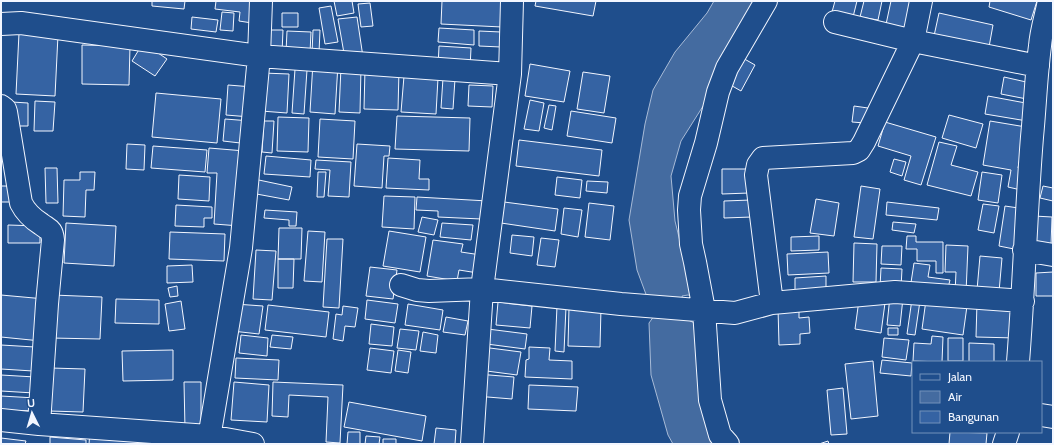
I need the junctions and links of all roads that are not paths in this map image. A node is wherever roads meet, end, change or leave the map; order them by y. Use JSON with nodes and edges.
{"nodes":[{"id":1,"x":261,"y":1,"type":"edge"},
{"id":2,"x":512,"y":1,"type":"edge"},
{"id":3,"x":766,"y":1,"type":"edge"},
{"id":4,"x":921,"y":1,"type":"edge"},
{"id":5,"x":1049,"y":1,"type":"edge"},
{"id":6,"x":835,"y":22,"type":"dead end"},
{"id":7,"x":1,"y":24,"type":"edge"},
{"id":8,"x":913,"y":41,"type":"junction"},
{"id":9,"x":1043,"y":53,"type":"edge"},
{"id":10,"x":259,"y":56,"type":"junction"},
{"id":11,"x":510,"y":74,"type":"junction"},
{"id":12,"x":1,"y":106,"type":"edge"},
{"id":13,"x":1024,"y":250,"type":"junction"},
{"id":14,"x":1053,"y":254,"type":"edge"},
{"id":15,"x":401,"y":286,"type":"dead end"},
{"id":16,"x":482,"y":289,"type":"junction"},
{"id":17,"x":1023,"y":301,"type":"junction"},
{"id":18,"x":772,"y":303,"type":"junction"},
{"id":19,"x":697,"y":310,"type":"junction"},
{"id":20,"x":1018,"y":361,"type":"edge"},
{"id":21,"x":1042,"y":415,"type":"edge"},
{"id":22,"x":1053,"y":417,"type":"edge"},
{"id":23,"x":1,"y":420,"type":"edge"},
{"id":24,"x":39,"y":424,"type":"junction"},
{"id":25,"x":1008,"y":433,"type":"edge"},
{"id":26,"x":208,"y":440,"type":"edge"},
{"id":27,"x":253,"y":444,"type":"edge"},
{"id":28,"x":472,"y":444,"type":"edge"},
{"id":29,"x":728,"y":444,"type":"edge"},
{"id":30,"x":1004,"y":444,"type":"edge"}],
"edges":[{"from":1,"to":10,"type":"street"},
{"from":2,"to":11,"type":"street"},
{"from":3,"to":19,"type":"street"},
{"from":4,"to":8,"type":"street"},
{"from":5,"to":9,"type":"street"},
{"from":6,"to":8,"type":"street"},
{"from":7,"to":10,"type":"street"},
{"from":8,"to":9,"type":"street"},
{"from":8,"to":18,"type":"street"},
{"from":9,"to":13,"type":"street"},
{"from":10,"to":11,"type":"street"},
{"from":10,"to":26,"type":"street"},
{"from":11,"to":16,"type":"street"},
{"from":12,"to":24,"type":"street"},
{"from":13,"to":14,"type":"street"},
{"from":13,"to":17,"type":"street"},
{"from":15,"to":16,"type":"street"},
{"from":16,"to":19,"type":"street"},
{"from":16,"to":28,"type":"street"},
{"from":17,"to":18,"type":"street"},
{"from":17,"to":20,"type":"street"},
{"from":18,"to":19,"type":"street"},
{"from":19,"to":29,"type":"street"},
{"from":21,"to":22,"type":"street"},
{"from":23,"to":24,"type":"street"},
{"from":24,"to":26,"type":"street"},
{"from":25,"to":30,"type":"street"},
{"from":26,"to":27,"type":"street"}]}
